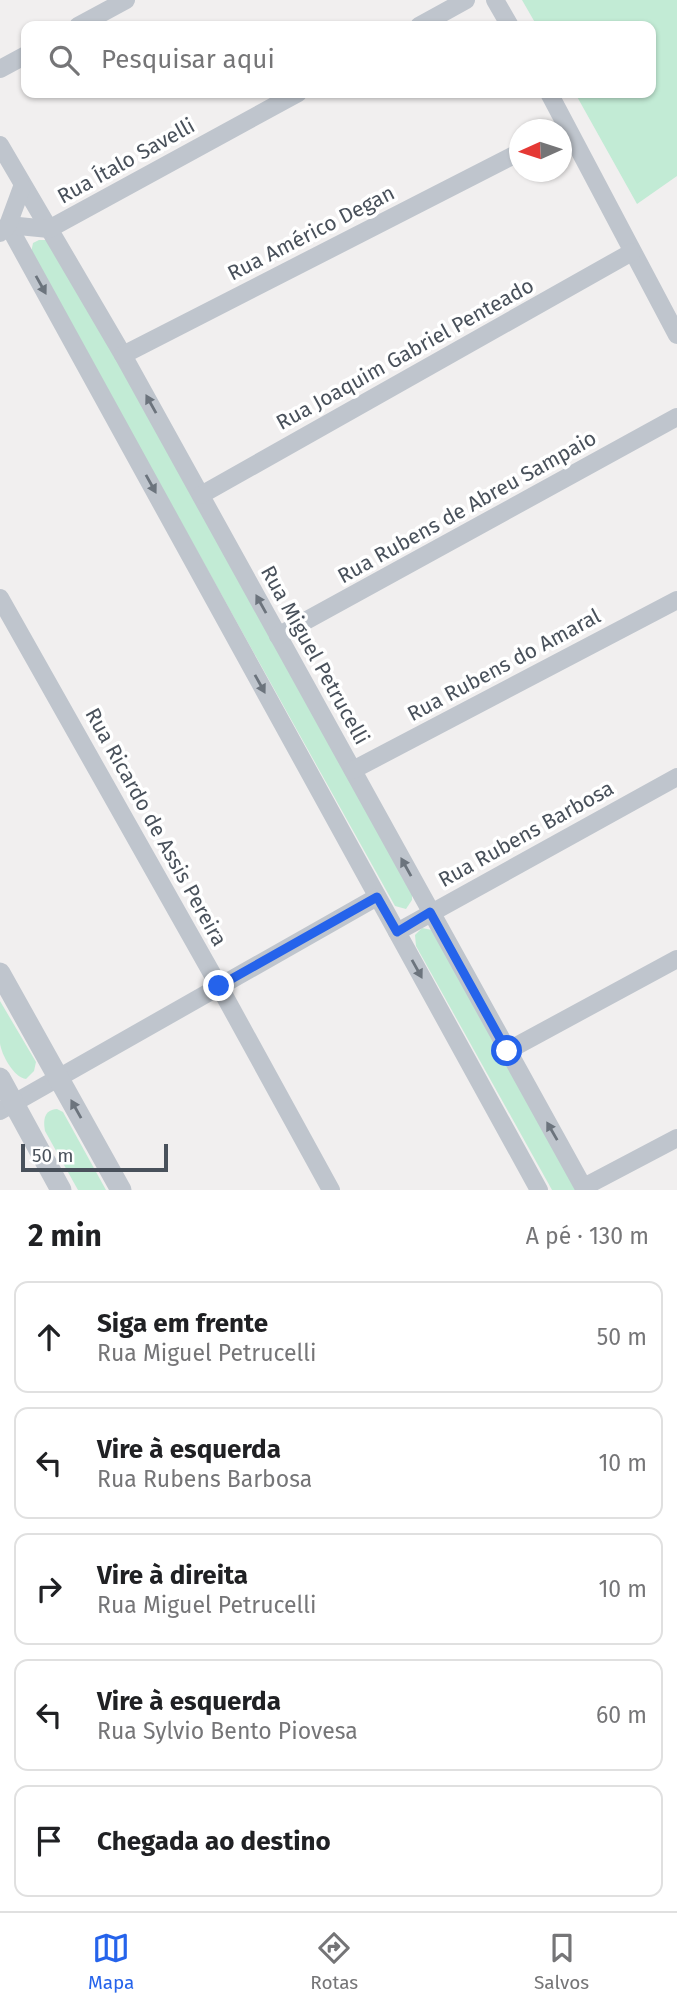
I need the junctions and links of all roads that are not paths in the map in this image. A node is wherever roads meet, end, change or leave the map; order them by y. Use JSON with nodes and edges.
{"nodes":[{"id":1,"x":126,"y":0,"type":"edge"},
{"id":2,"x":466,"y":0,"type":"edge"},
{"id":3,"x":495,"y":0,"type":"edge"},
{"id":4,"x":87,"y":21,"type":"edge"},
{"id":5,"x":428,"y":21,"type":"edge"},
{"id":6,"x":507,"y":21,"type":"edge"},
{"id":7,"x":21,"y":58,"type":"edge"},
{"id":8,"x":0,"y":69,"type":"edge"},
{"id":9,"x":289,"y":98,"type":"edge"},
{"id":10,"x":551,"y":98,"type":"edge"},
{"id":11,"x":561,"y":119,"type":"edge"},
{"id":12,"x":572,"y":142,"type":"edge"},
{"id":13,"x":0,"y":145,"type":"edge"},
{"id":14,"x":509,"y":158,"type":"edge"},
{"id":15,"x":22,"y":187,"type":"junction"},
{"id":16,"x":4,"y":229,"type":"edge"},
{"id":17,"x":50,"y":229,"type":"junction"},
{"id":18,"x":632,"y":252,"type":"junction"},
{"id":19,"x":672,"y":313,"type":"edge"},
{"id":20,"x":677,"y":335,"type":"edge"},
{"id":21,"x":123,"y":355,"type":"junction"},
{"id":22,"x":677,"y":417,"type":"edge"},
{"id":23,"x":201,"y":495,"type":"junction"},
{"id":24,"x":0,"y":598,"type":"edge"},
{"id":25,"x":677,"y":600,"type":"edge"},
{"id":26,"x":278,"y":636,"type":"junction"},
{"id":27,"x":352,"y":770,"type":"junction"},
{"id":28,"x":677,"y":777,"type":"edge"},
{"id":29,"x":377,"y":897,"type":"junction"},
{"id":30,"x":430,"y":912,"type":"junction"},
{"id":31,"x":397,"y":932,"type":"junction"},
{"id":32,"x":677,"y":959,"type":"edge"},
{"id":33,"x":0,"y":973,"type":"edge"},
{"id":34,"x":219,"y":986,"type":"junction"},
{"id":35,"x":507,"y":1051,"type":"junction"},
{"id":36,"x":59,"y":1077,"type":"junction"},
{"id":37,"x":0,"y":1078,"type":"edge"},
{"id":38,"x":7,"y":1107,"type":"edge"},
{"id":39,"x":677,"y":1138,"type":"edge"},
{"id":40,"x":585,"y":1189,"type":"edge"},
{"id":41,"x":61,"y":1190,"type":"edge"},
{"id":42,"x":121,"y":1190,"type":"edge"},
{"id":43,"x":331,"y":1190,"type":"edge"},
{"id":44,"x":539,"y":1190,"type":"edge"}],
"edges":[{"from":1,"to":4,"type":"street"},
{"from":2,"to":5,"type":"street"},
{"from":3,"to":6,"type":"street"},
{"from":7,"to":8,"type":"street"},
{"from":9,"to":17,"type":"street","name":"Rua Ítalo Savelli"},
{"from":10,"to":11,"type":"street"},
{"from":12,"to":18,"type":"street"},
{"from":13,"to":15,"type":"street","name":"Rua Miguel Petrucelli"},
{"from":14,"to":21,"type":"street","name":"Rua Américo Degan"},
{"from":15,"to":16,"type":"street"},
{"from":15,"to":17,"type":"street","name":"Rua Miguel Petrucelli"},
{"from":16,"to":17,"type":"street","name":"Rua Ítalo Savelli"},
{"from":16,"to":29,"type":"street","one_way":true},
{"from":17,"to":21,"type":"street","name":"Rua Miguel Petrucelli"},
{"from":18,"to":19,"type":"street"},
{"from":18,"to":23,"type":"street","name":"Rua Joaquim Gabriel Penteado"},
{"from":19,"to":20,"type":"street"},
{"from":23,"to":21,"type":"street","name":"Rua Miguel Petrucelli","one_way":true},
{"from":22,"to":26,"type":"street","name":"Rua Rubens de Abreu Sampaio"},
{"from":26,"to":23,"type":"street","name":"Rua Miguel Petrucelli","one_way":true},
{"from":24,"to":34,"type":"street","name":"Rua Ricardo de Assis Pereira"},
{"from":25,"to":27,"type":"street","name":"Rua Rubens do Amaral"},
{"from":26,"to":27,"type":"street","name":"Rua Miguel Petrucelli"},
{"from":30,"to":27,"type":"street","name":"Rua Miguel Petrucelli","one_way":true},
{"from":28,"to":30,"type":"street","name":"Rua Rubens Barbosa"},
{"from":29,"to":31,"type":"street"},
{"from":29,"to":34,"type":"street"},
{"from":30,"to":31,"type":"street","name":"Rua Rubens Barbosa"},
{"from":30,"to":35,"type":"street","name":"Rua Miguel Petrucelli"},
{"from":31,"to":44,"type":"street","one_way":true},
{"from":32,"to":35,"type":"street"},
{"from":33,"to":36,"type":"street"},
{"from":34,"to":36,"type":"street"},
{"from":34,"to":43,"type":"street","name":"Rua Ricardo de Assis Pereira"},
{"from":40,"to":35,"type":"street","name":"Rua Miguel Petrucelli","one_way":true},
{"from":36,"to":38,"type":"street"},
{"from":42,"to":36,"type":"street","one_way":true},
{"from":37,"to":38,"type":"street"},
{"from":38,"to":41,"type":"street"},
{"from":39,"to":40,"type":"street"}]}
